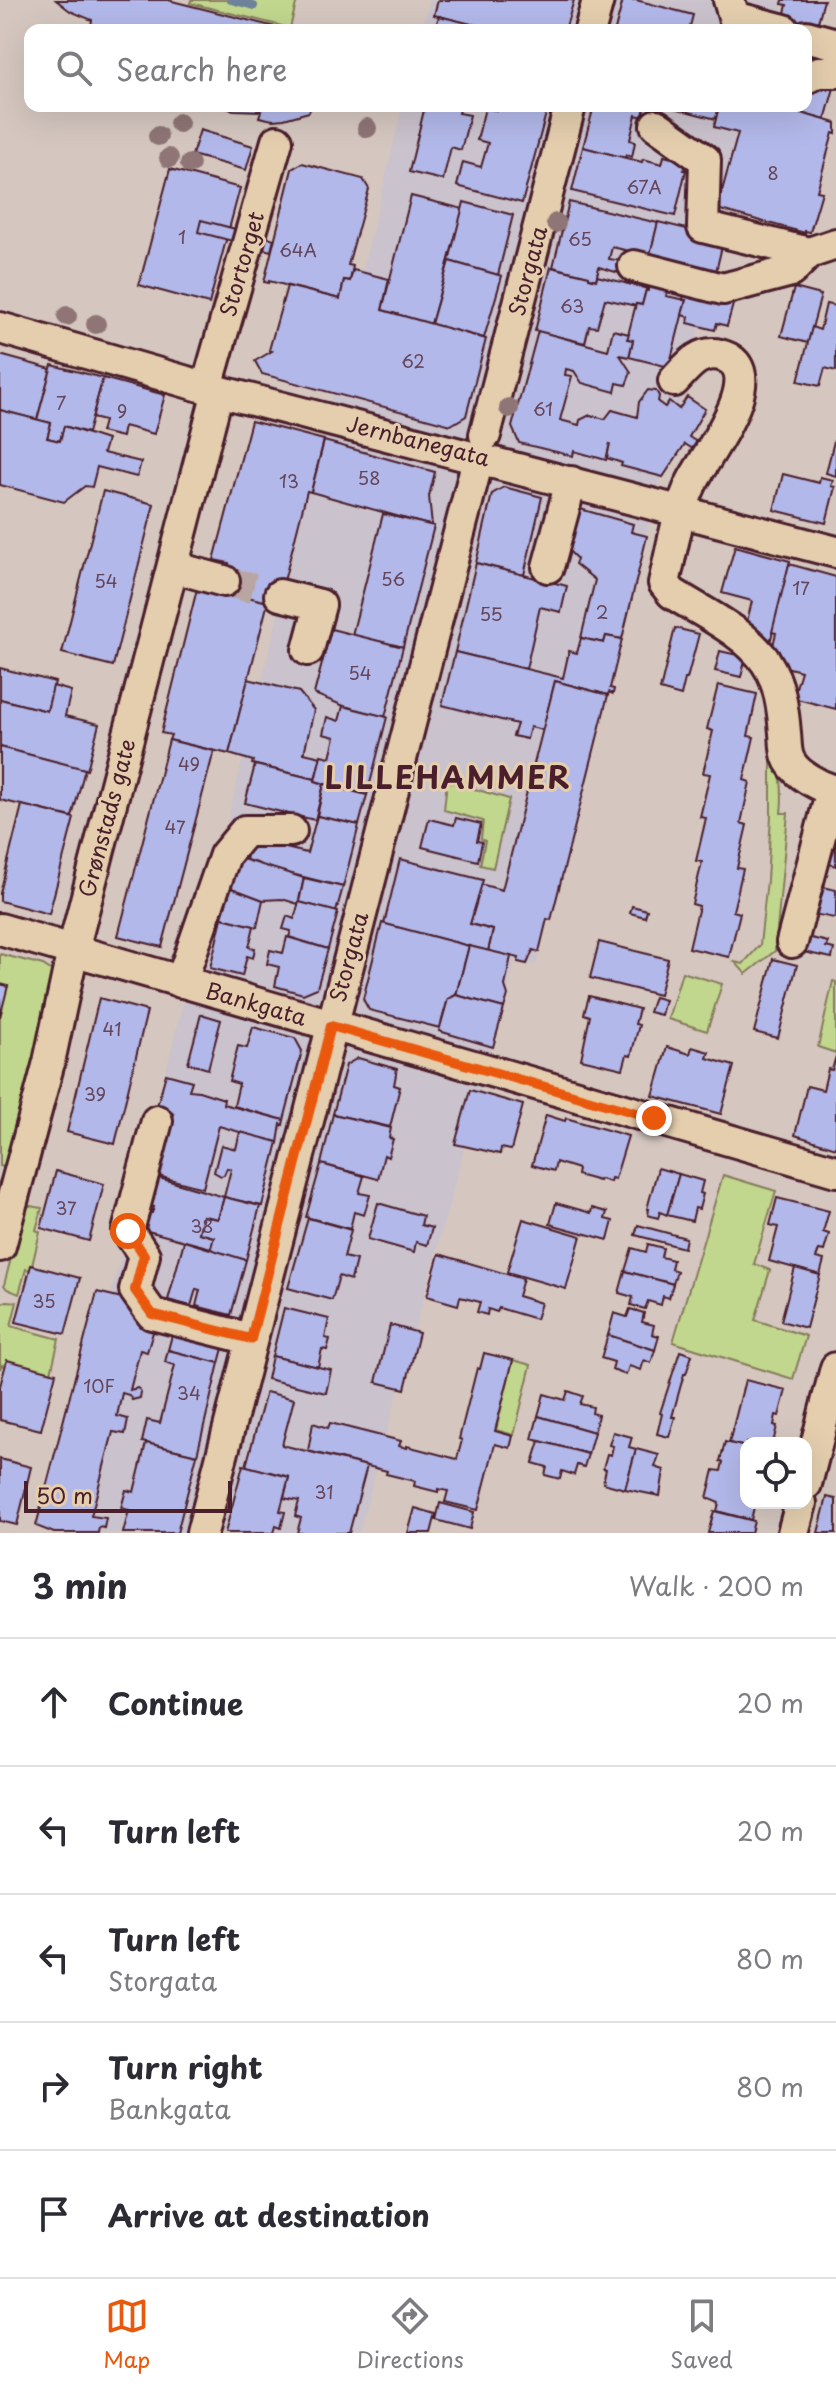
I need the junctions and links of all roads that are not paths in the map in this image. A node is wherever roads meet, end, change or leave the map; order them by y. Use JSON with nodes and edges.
{"nodes":[{"id":1,"x":598,"y":0,"type":"edge"},
{"id":2,"x":729,"y":0,"type":"edge"},
{"id":3,"x":592,"y":24,"type":"edge"},
{"id":4,"x":761,"y":24,"type":"edge"},
{"id":5,"x":812,"y":38,"type":"edge"},
{"id":6,"x":836,"y":44,"type":"edge"},
{"id":7,"x":836,"y":72,"type":"edge"},
{"id":8,"x":812,"y":75,"type":"edge"},
{"id":9,"x":568,"y":112,"type":"edge"},
{"id":10,"x":656,"y":125,"type":"dead end"},
{"id":11,"x":277,"y":141,"type":"dead end"},
{"id":12,"x":823,"y":248,"type":"edge"},
{"id":13,"x":634,"y":266,"type":"dead end"},
{"id":14,"x":9,"y":323,"type":"edge"},
{"id":15,"x":674,"y":381,"type":"dead end"},
{"id":16,"x":212,"y":389,"type":"junction"},
{"id":17,"x":479,"y":456,"type":"junction"},
{"id":18,"x":571,"y":482,"type":"junction"},
{"id":19,"x":681,"y":512,"type":"junction"},
{"id":20,"x":836,"y":552,"type":"edge"},
{"id":21,"x":173,"y":567,"type":"junction"},
{"id":22,"x":548,"y":567,"type":"dead end"},
{"id":23,"x":224,"y":581,"type":"tunnel mouth"},
{"id":24,"x":280,"y":595,"type":"tunnel mouth"},
{"id":25,"x":308,"y":650,"type":"dead end"},
{"id":26,"x":834,"y":784,"type":"edge"},
{"id":27,"x":291,"y":831,"type":"dead end"},
{"id":28,"x":0,"y":929,"type":"edge"},
{"id":29,"x":792,"y":942,"type":"dead end"},
{"id":30,"x":73,"y":950,"type":"junction"},
{"id":31,"x":181,"y":982,"type":"junction"},
{"id":32,"x":331,"y":1026,"type":"junction"},
{"id":33,"x":157,"y":1121,"type":"dead end"},
{"id":34,"x":836,"y":1171,"type":"edge"},
{"id":35,"x":0,"y":1246,"type":"edge"},
{"id":36,"x":251,"y":1339,"type":"junction"},
{"id":37,"x":836,"y":1368,"type":"edge"},
{"id":38,"x":812,"y":1461,"type":"edge"},
{"id":39,"x":799,"y":1509,"type":"edge"},
{"id":40,"x":202,"y":1533,"type":"edge"},
{"id":41,"x":793,"y":1533,"type":"edge"}],
"edges":[{"from":1,"to":3,"type":"street"},
{"from":2,"to":4,"type":"street"},
{"from":5,"to":6,"type":"street"},
{"from":7,"to":8,"type":"street"},
{"from":9,"to":17,"type":"street","name":"Storgata"},
{"from":10,"to":12,"type":"street"},
{"from":11,"to":16,"type":"street","name":"Stortorget"},
{"from":12,"to":13,"type":"street"},
{"from":14,"to":16,"type":"street","name":"Jernbanegata"},
{"from":15,"to":19,"type":"street"},
{"from":16,"to":17,"type":"street","name":"Jernbanegata"},
{"from":16,"to":21,"type":"street","name":"Grønstads gate"},
{"from":17,"to":18,"type":"street","name":"Jernbanegata"},
{"from":17,"to":32,"type":"street","name":"Storgata"},
{"from":18,"to":19,"type":"street","name":"Jernbanegata"},
{"from":18,"to":22,"type":"street"},
{"from":19,"to":20,"type":"street","name":"Jernbanegata"},
{"from":19,"to":26,"type":"street"},
{"from":21,"to":23,"type":"street"},
{"from":21,"to":30,"type":"street","name":"Grønstads gate"},
{"from":24,"to":25,"type":"street"},
{"from":26,"to":29,"type":"street"},
{"from":27,"to":31,"type":"street"},
{"from":28,"to":30,"type":"street","name":"Bankgata"},
{"from":30,"to":31,"type":"street","name":"Bankgata"},
{"from":30,"to":35,"type":"street","name":"Grønstads gate"},
{"from":31,"to":32,"type":"street","name":"Bankgata"},
{"from":32,"to":34,"type":"street","name":"Bankgata"},
{"from":32,"to":36,"type":"street","name":"Storgata"},
{"from":33,"to":36,"type":"street"},
{"from":36,"to":40,"type":"street","name":"Storgata"},
{"from":37,"to":38,"type":"street"},
{"from":39,"to":41,"type":"street"}]}
